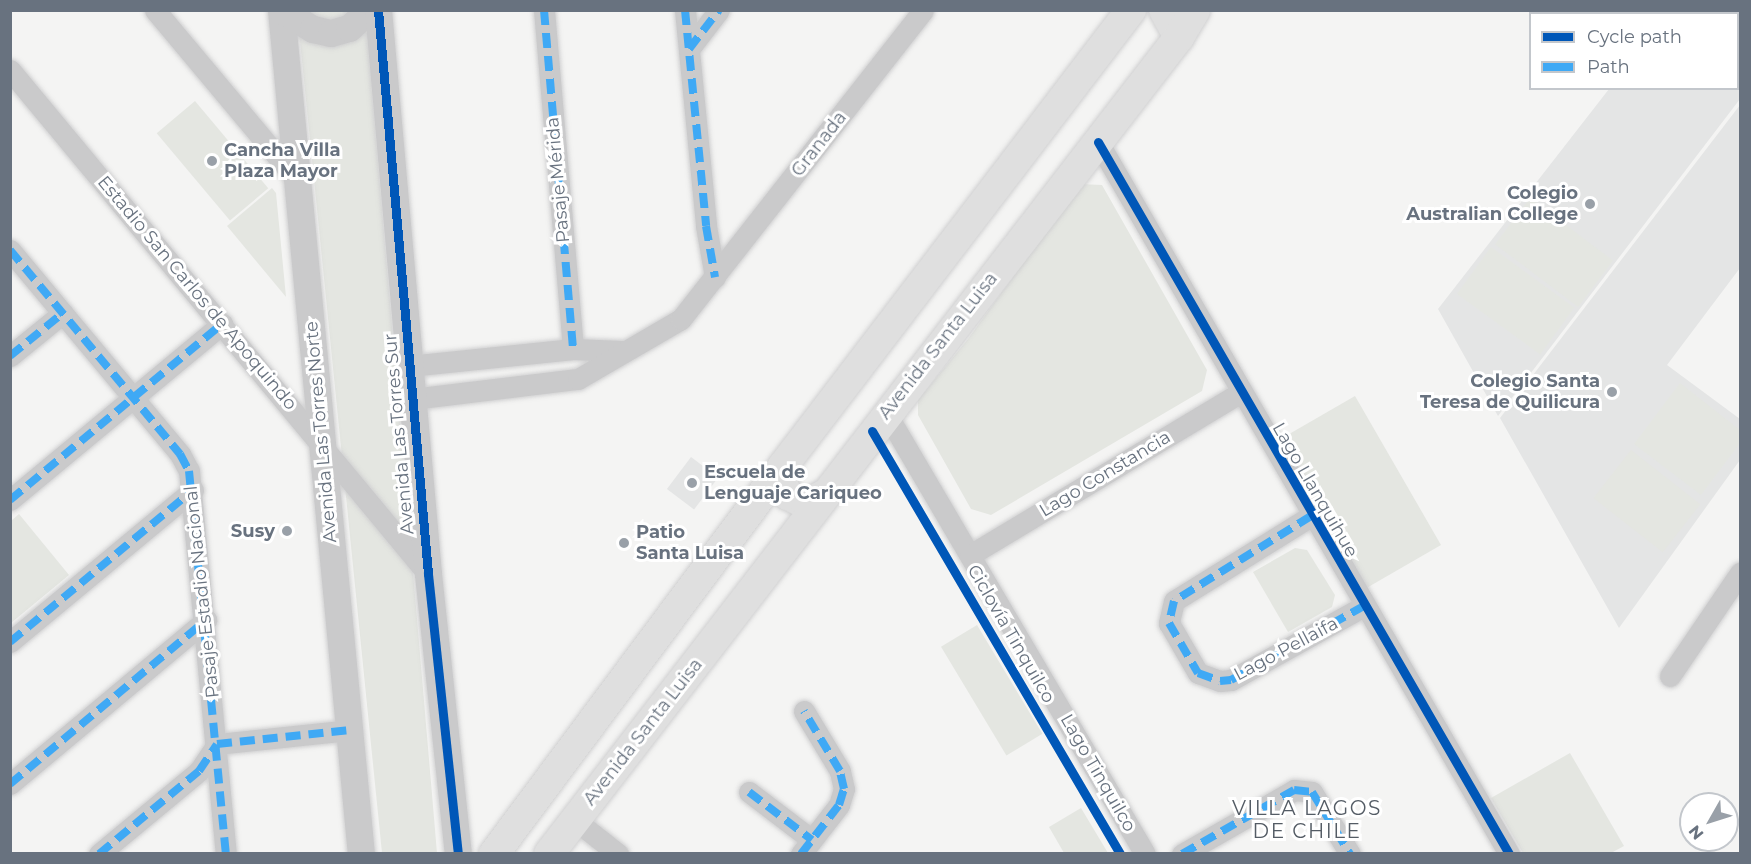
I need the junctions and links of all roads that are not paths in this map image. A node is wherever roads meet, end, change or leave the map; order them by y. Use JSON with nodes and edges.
{"nodes":[{"id":1,"x":155,"y":10,"type":"edge"},
{"id":2,"x":282,"y":10,"type":"edge"},
{"id":3,"x":369,"y":10,"type":"edge"},
{"id":4,"x":378,"y":10,"type":"edge"},
{"id":5,"x":544,"y":10,"type":"edge"},
{"id":6,"x":685,"y":10,"type":"edge"},
{"id":7,"x":719,"y":10,"type":"edge"},
{"id":8,"x":923,"y":10,"type":"edge"},
{"id":9,"x":1131,"y":10,"type":"edge"},
{"id":10,"x":1164,"y":10,"type":"edge"},
{"id":11,"x":1195,"y":10,"type":"edge"},
{"id":12,"x":1179,"y":37,"type":"junction"},
{"id":13,"x":689,"y":49,"type":"junction"},
{"id":14,"x":10,"y":70,"type":"edge"},
{"id":15,"x":1098,"y":142,"type":"junction"},
{"id":16,"x":297,"y":180,"type":"junction"},
{"id":17,"x":10,"y":250,"type":"edge"},
{"id":18,"x":715,"y":277,"type":"junction"},
{"id":19,"x":63,"y":313,"type":"junction"},
{"id":20,"x":222,"y":324,"type":"junction"},
{"id":21,"x":573,"y":349,"type":"junction"},
{"id":22,"x":622,"y":351,"type":"junction"},
{"id":23,"x":10,"y":356,"type":"edge"},
{"id":24,"x":410,"y":366,"type":"junction"},
{"id":25,"x":1240,"y":393,"type":"junction"},
{"id":26,"x":133,"y":398,"type":"junction"},
{"id":27,"x":412,"y":399,"type":"junction"},
{"id":28,"x":886,"y":413,"type":"junction"},
{"id":29,"x":322,"y":445,"type":"junction"},
{"id":30,"x":783,"y":466,"type":"junction"},
{"id":31,"x":193,"y":490,"type":"junction"},
{"id":32,"x":824,"y":495,"type":"junction"},
{"id":33,"x":10,"y":500,"type":"edge"},
{"id":34,"x":1311,"y":516,"type":"junction"},
{"id":35,"x":970,"y":555,"type":"junction"},
{"id":36,"x":1740,"y":573,"type":"edge"},
{"id":37,"x":428,"y":574,"type":"junction"},
{"id":38,"x":1364,"y":606,"type":"junction"},
{"id":39,"x":206,"y":620,"type":"junction"},
{"id":40,"x":10,"y":642,"type":"edge"},
{"id":41,"x":1670,"y":676,"type":"dead end"},
{"id":42,"x":804,"y":711,"type":"dead end"},
{"id":43,"x":350,"y":730,"type":"junction"},
{"id":44,"x":217,"y":744,"type":"junction"},
{"id":45,"x":10,"y":784,"type":"edge"},
{"id":46,"x":749,"y":792,"type":"dead end"},
{"id":47,"x":575,"y":820,"type":"junction"},
{"id":48,"x":807,"y":847,"type":"edge"},
{"id":49,"x":99,"y":854,"type":"edge"},
{"id":50,"x":226,"y":854,"type":"edge"},
{"id":51,"x":361,"y":854,"type":"edge"},
{"id":52,"x":458,"y":854,"type":"edge"},
{"id":53,"x":494,"y":854,"type":"edge"},
{"id":54,"x":549,"y":854,"type":"edge"},
{"id":55,"x":618,"y":854,"type":"edge"},
{"id":56,"x":1145,"y":854,"type":"edge"},
{"id":57,"x":1182,"y":854,"type":"edge"},
{"id":58,"x":1350,"y":854,"type":"edge"},
{"id":59,"x":1509,"y":854,"type":"edge"}],
"edges":[{"from":1,"to":16,"type":"street"},
{"from":2,"to":3,"type":"street"},
{"from":2,"to":16,"type":"street","name":"Avenida Las Torres Norte"},
{"from":4,"to":24,"type":"street","name":"Avenida Las Torres Sur"},
{"from":5,"to":21,"type":"street","name":"Pasaje Mérida"},
{"from":6,"to":13,"type":"street"},
{"from":7,"to":13,"type":"street"},
{"from":8,"to":18,"type":"street","name":"Granada"},
{"from":9,"to":30,"type":"main road"},
{"from":10,"to":12,"type":"main road"},
{"from":11,"to":12,"type":"main road","name":"Avenida Santa Luisa"},
{"from":12,"to":15,"type":"main road","name":"Avenida Santa Luisa"},
{"from":13,"to":18,"type":"street"},
{"from":14,"to":20,"type":"street","name":"Estadio San Carlos de Apoquindo"},
{"from":15,"to":25,"type":"street","name":"Lago Llanquihue"},
{"from":15,"to":28,"type":"main road","name":"Avenida Santa Luisa"},
{"from":16,"to":29,"type":"street","name":"Avenida Las Torres Norte"},
{"from":17,"to":19,"type":"street","name":"Pasaje Estadio Nacional"},
{"from":18,"to":22,"type":"street","name":"Granada"},
{"from":19,"to":23,"type":"street"},
{"from":19,"to":26,"type":"street","name":"Pasaje Estadio Nacional"},
{"from":20,"to":26,"type":"street"},
{"from":20,"to":29,"type":"street","name":"Estadio San Carlos de Apoquindo"},
{"from":21,"to":22,"type":"street"},
{"from":21,"to":24,"type":"street"},
{"from":22,"to":27,"type":"street","name":"Granada"},
{"from":24,"to":27,"type":"street","name":"Avenida Las Torres Sur"},
{"from":25,"to":34,"type":"street","name":"Lago Llanquihue"},
{"from":25,"to":35,"type":"street","name":"Lago Constancia"},
{"from":26,"to":31,"type":"street","name":"Pasaje Estadio Nacional"},
{"from":26,"to":33,"type":"street"},
{"from":27,"to":37,"type":"street","name":"Avenida Las Torres Sur"},
{"from":28,"to":32,"type":"main road","name":"Avenida Santa Luisa"},
{"from":28,"to":35,"type":"street","name":"Lago Tinquilco"},
{"from":29,"to":37,"type":"street","name":"Estadio San Carlos de Apoquindo"},
{"from":29,"to":43,"type":"street","name":"Avenida Las Torres Norte"},
{"from":30,"to":32,"type":"main road"},
{"from":30,"to":53,"type":"main road"},
{"from":31,"to":39,"type":"street","name":"Pasaje Estadio Nacional"},
{"from":31,"to":40,"type":"street"},
{"from":32,"to":47,"type":"main road","name":"Avenida Santa Luisa"},
{"from":34,"to":38,"type":"street","name":"Lago Llanquihue"},
{"from":34,"to":38,"type":"street","name":"Lago Pellaifa"},
{"from":35,"to":56,"type":"street","name":"Lago Tinquilco"},
{"from":36,"to":41,"type":"street"},
{"from":37,"to":52,"type":"street","name":"Avenida Las Torres Sur"},
{"from":38,"to":59,"type":"street","name":"Lago Llanquihue"},
{"from":39,"to":44,"type":"street","name":"Pasaje Estadio Nacional"},
{"from":39,"to":45,"type":"street"},
{"from":42,"to":48,"type":"street"},
{"from":43,"to":44,"type":"street"},
{"from":43,"to":51,"type":"street","name":"Avenida Las Torres Norte"},
{"from":44,"to":49,"type":"street"},
{"from":44,"to":50,"type":"street","name":"Pasaje Estadio Nacional"},
{"from":46,"to":48,"type":"street"},
{"from":47,"to":54,"type":"main road","name":"Avenida Santa Luisa"},
{"from":47,"to":55,"type":"street"},
{"from":57,"to":58,"type":"street"}]}
